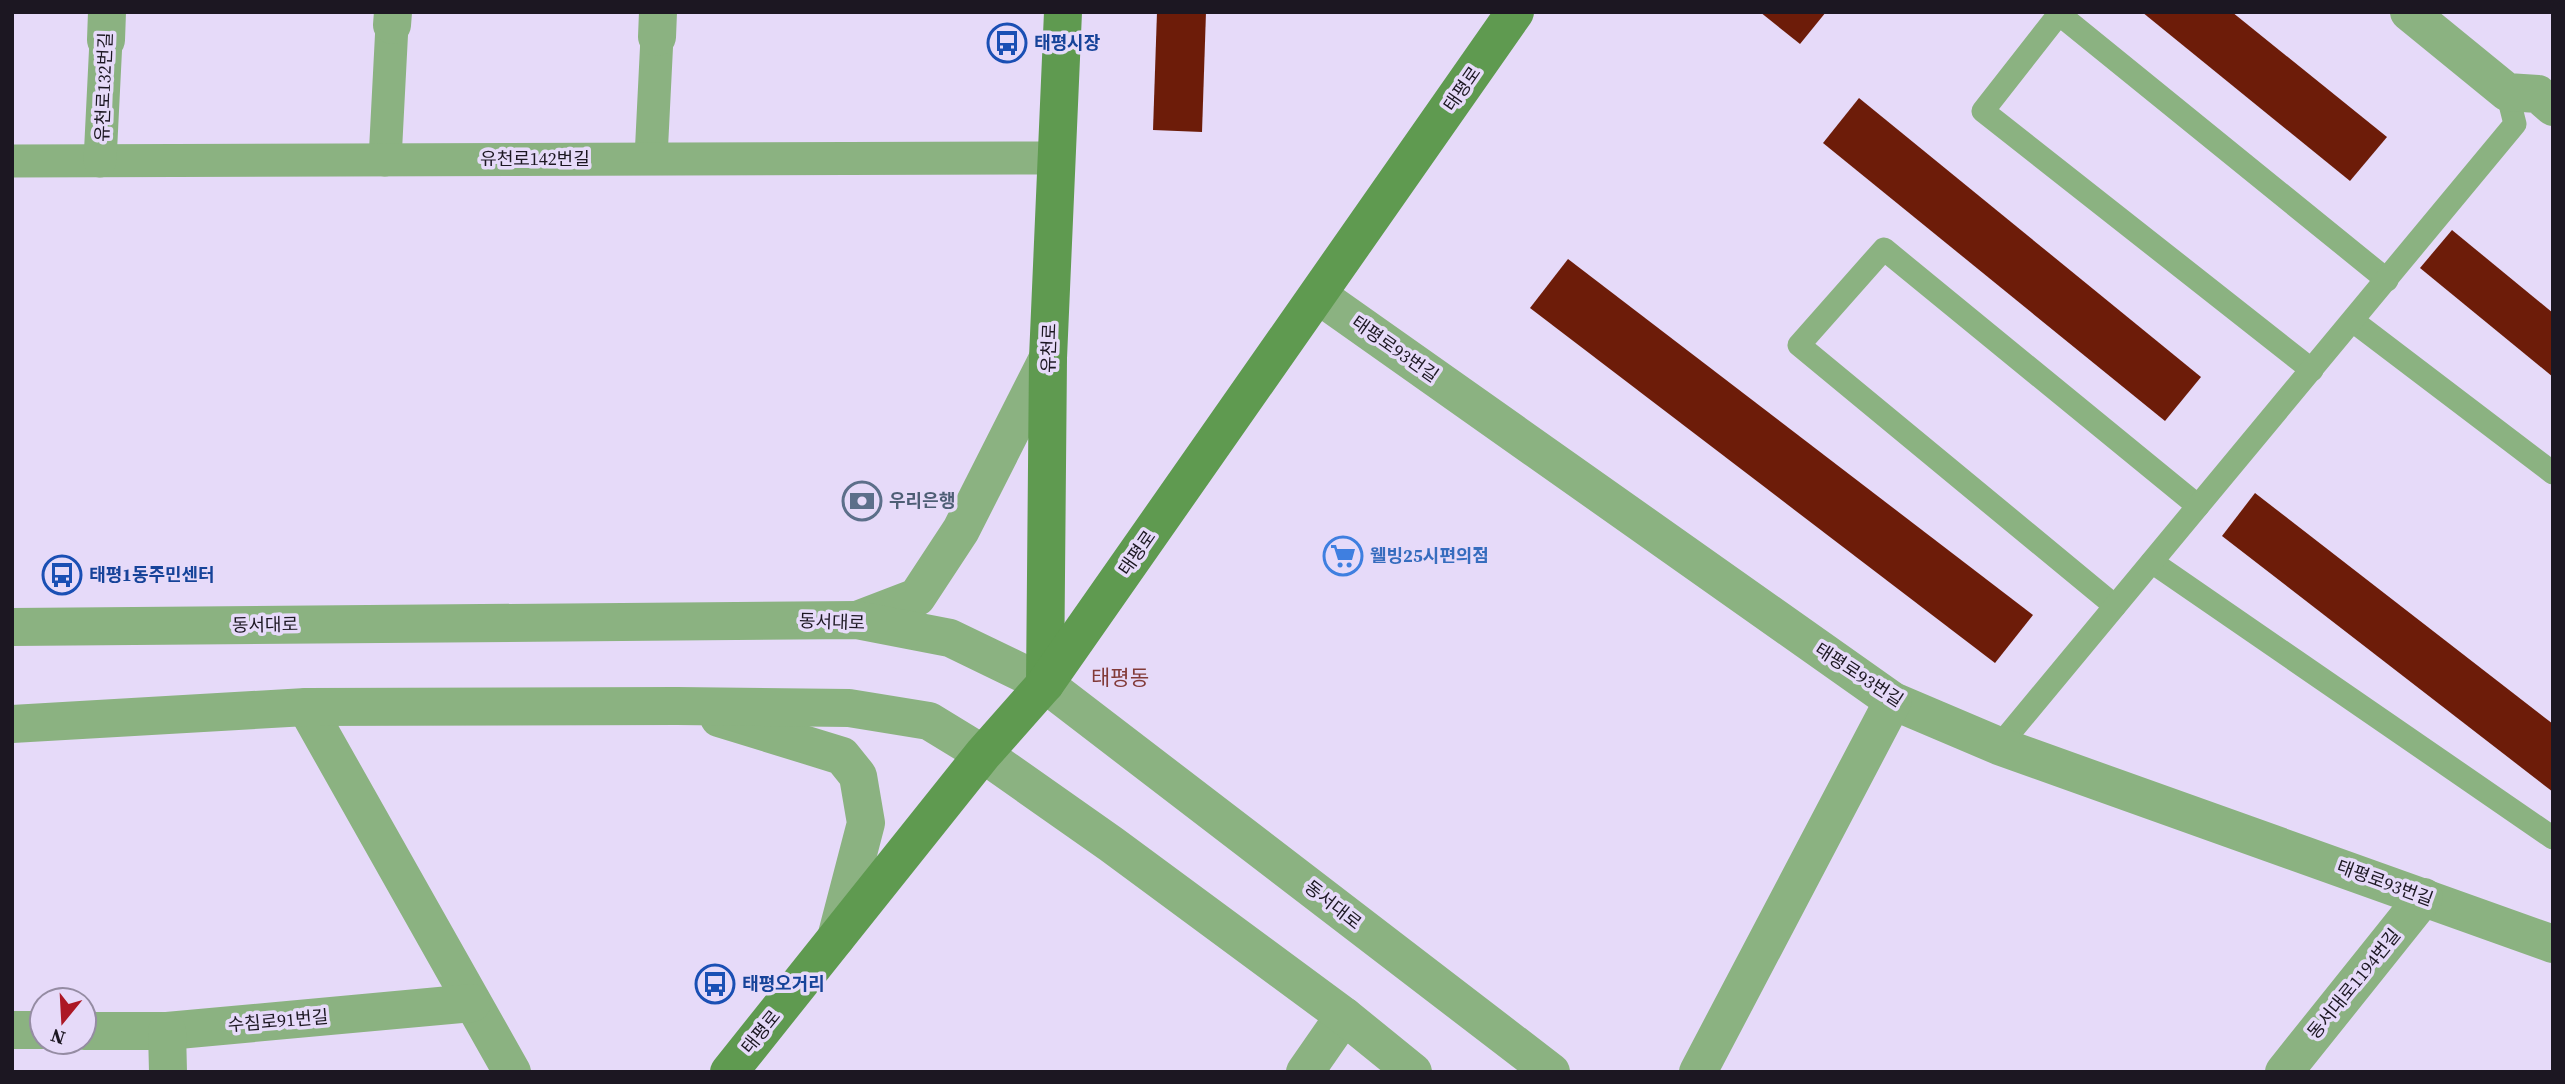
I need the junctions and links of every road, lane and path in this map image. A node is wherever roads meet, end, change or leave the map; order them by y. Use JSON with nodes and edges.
{"nodes":[{"id":1,"x":1063,"y":12,"type":"edge"},
{"id":2,"x":1516,"y":12,"type":"edge"},
{"id":3,"x":2409,"y":12,"type":"edge"},
{"id":4,"x":393,"y":19,"type":"edge"},
{"id":5,"x":657,"y":25,"type":"edge"},
{"id":6,"x":106,"y":26,"type":"edge"},
{"id":7,"x":2507,"y":92,"type":"junction"},
{"id":8,"x":2553,"y":107,"type":"edge"},
{"id":9,"x":651,"y":158,"type":"junction"},
{"id":10,"x":1057,"y":158,"type":"junction"},
{"id":11,"x":385,"y":160,"type":"junction"},
{"id":12,"x":100,"y":161,"type":"junction"},
{"id":13,"x":12,"y":162,"type":"edge"},
{"id":14,"x":2387,"y":279,"type":"junction"},
{"id":15,"x":1318,"y":295,"type":"junction"},
{"id":16,"x":2353,"y":321,"type":"junction"},
{"id":17,"x":1048,"y":358,"type":"junction"},
{"id":18,"x":2312,"y":370,"type":"junction"},
{"id":19,"x":2553,"y":473,"type":"edge"},
{"id":20,"x":2198,"y":506,"type":"junction"},
{"id":21,"x":2152,"y":562,"type":"junction"},
{"id":22,"x":2115,"y":606,"type":"junction"},
{"id":23,"x":857,"y":620,"type":"junction"},
{"id":24,"x":12,"y":627,"type":"edge"},
{"id":25,"x":1045,"y":684,"type":"junction"},
{"id":26,"x":1893,"y":701,"type":"junction"},
{"id":27,"x":677,"y":706,"type":"junction"},
{"id":28,"x":306,"y":708,"type":"junction"},
{"id":29,"x":12,"y":724,"type":"edge"},
{"id":30,"x":1999,"y":746,"type":"junction"},
{"id":31,"x":983,"y":754,"type":"junction"},
{"id":32,"x":2553,"y":838,"type":"edge"},
{"id":33,"x":2424,"y":897,"type":"junction"},
{"id":34,"x":835,"y":938,"type":"junction"},
{"id":35,"x":2553,"y":944,"type":"edge"},
{"id":36,"x":472,"y":1003,"type":"junction"},
{"id":37,"x":1344,"y":1016,"type":"junction"},
{"id":38,"x":98,"y":1031,"type":"edge"},
{"id":39,"x":167,"y":1031,"type":"junction"},
{"id":40,"x":168,"y":1072,"type":"edge"},
{"id":41,"x":512,"y":1072,"type":"edge"},
{"id":42,"x":729,"y":1072,"type":"edge"},
{"id":43,"x":1305,"y":1072,"type":"edge"},
{"id":44,"x":1413,"y":1072,"type":"edge"},
{"id":45,"x":1551,"y":1072,"type":"edge"},
{"id":46,"x":1698,"y":1072,"type":"edge"},
{"id":47,"x":2284,"y":1072,"type":"edge"}],
"edges":[{"from":1,"to":10,"type":"main road","name":"유천로"},
{"from":2,"to":15,"type":"main road","name":"태평로"},
{"from":3,"to":7,"type":"street"},
{"from":4,"to":11,"type":"street"},
{"from":5,"to":9,"type":"street"},
{"from":6,"to":12,"type":"street","name":"유천로132번길"},
{"from":7,"to":8,"type":"street"},
{"from":7,"to":14,"type":"lane"},
{"from":9,"to":10,"type":"street","name":"유천로142번길"},
{"from":9,"to":11,"type":"street","name":"유천로142번길"},
{"from":10,"to":17,"type":"main road","name":"유천로"},
{"from":11,"to":12,"type":"street","name":"유천로142번길"},
{"from":12,"to":13,"type":"street","name":"유천로142번길"},
{"from":14,"to":16,"type":"lane"},
{"from":14,"to":18,"type":"lane"},
{"from":15,"to":25,"type":"main road","name":"태평로"},
{"from":15,"to":26,"type":"street","name":"태평로93번길"},
{"from":16,"to":18,"type":"lane"},
{"from":16,"to":19,"type":"lane"},
{"from":17,"to":23,"type":"street"},
{"from":17,"to":25,"type":"main road","name":"유천로"},
{"from":18,"to":20,"type":"lane"},
{"from":20,"to":21,"type":"lane"},
{"from":20,"to":22,"type":"lane"},
{"from":21,"to":22,"type":"lane"},
{"from":21,"to":32,"type":"lane"},
{"from":22,"to":30,"type":"lane"},
{"from":23,"to":24,"type":"street","name":"동서대로"},
{"from":23,"to":25,"type":"street","name":"동서대로"},
{"from":25,"to":31,"type":"main road","name":"태평로"},
{"from":25,"to":45,"type":"street","name":"동서대로"},
{"from":26,"to":30,"type":"street","name":"태평로93번길"},
{"from":26,"to":46,"type":"street"},
{"from":27,"to":28,"type":"street"},
{"from":27,"to":31,"type":"street"},
{"from":27,"to":34,"type":"street"},
{"from":28,"to":29,"type":"street"},
{"from":28,"to":36,"type":"street"},
{"from":30,"to":33,"type":"street","name":"태평로93번길"},
{"from":31,"to":34,"type":"main road","name":"태평로"},
{"from":31,"to":37,"type":"street"},
{"from":33,"to":35,"type":"street","name":"태평로93번길"},
{"from":33,"to":47,"type":"street","name":"동서대로1194번길"},
{"from":34,"to":42,"type":"main road","name":"태평로"},
{"from":36,"to":39,"type":"street","name":"수침로91번길"},
{"from":36,"to":41,"type":"street"},
{"from":37,"to":43,"type":"street"},
{"from":37,"to":44,"type":"street"},
{"from":38,"to":39,"type":"street","name":"수침로91번길"},
{"from":39,"to":40,"type":"street"}]}
